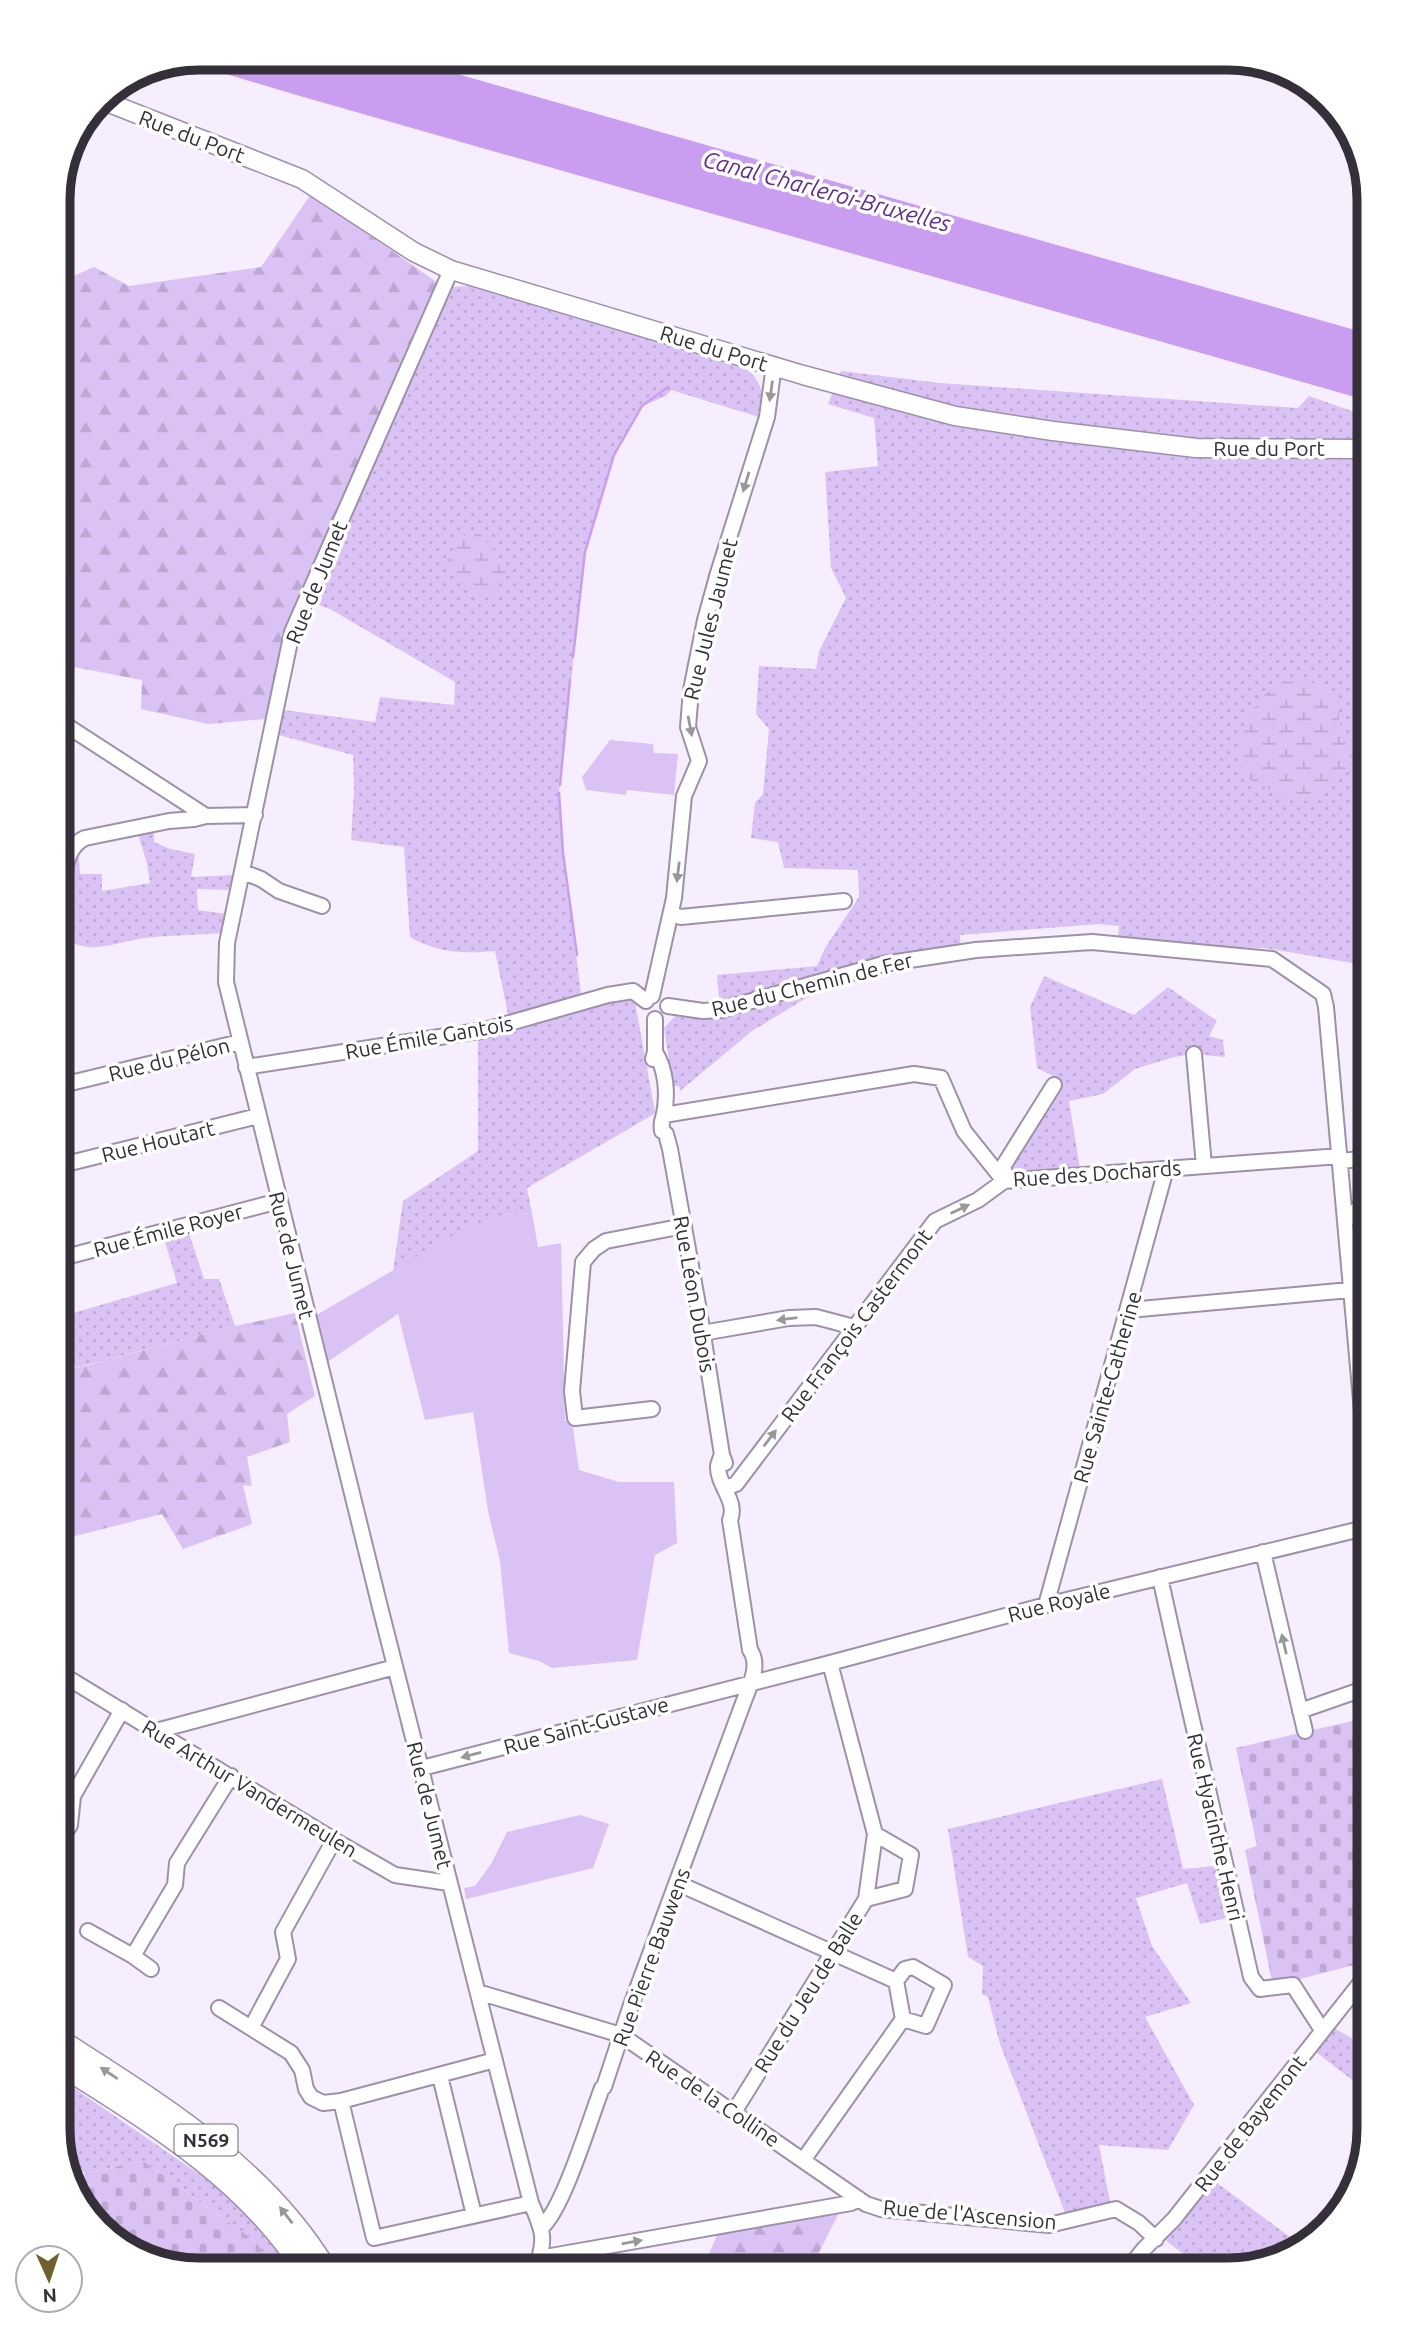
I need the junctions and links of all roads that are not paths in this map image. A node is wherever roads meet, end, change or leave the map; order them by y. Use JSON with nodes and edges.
{"nodes":[{"id":1,"x":112,"y":104,"type":"edge"},
{"id":2,"x":451,"y":270,"type":"junction"},
{"id":3,"x":774,"y":365,"type":"junction"},
{"id":4,"x":1357,"y":450,"type":"edge"},
{"id":5,"x":70,"y":728,"type":"edge"},
{"id":6,"x":255,"y":815,"type":"junction"},
{"id":7,"x":205,"y":816,"type":"junction"},
{"id":8,"x":70,"y":853,"type":"edge"},
{"id":9,"x":243,"y":872,"type":"junction"},
{"id":10,"x":844,"y":901,"type":"dead end"},
{"id":11,"x":322,"y":906,"type":"dead end"},
{"id":12,"x":671,"y":914,"type":"junction"},
{"id":13,"x":649,"y":999,"type":"junction"},
{"id":14,"x":668,"y":1006,"type":"junction"},
{"id":15,"x":655,"y":1019,"type":"junction"},
{"id":16,"x":240,"y":1042,"type":"junction"},
{"id":17,"x":1194,"y":1054,"type":"dead end"},
{"id":18,"x":246,"y":1067,"type":"junction"},
{"id":19,"x":70,"y":1083,"type":"edge"},
{"id":20,"x":1054,"y":1085,"type":"dead end"},
{"id":21,"x":664,"y":1115,"type":"junction"},
{"id":22,"x":258,"y":1116,"type":"junction"},
{"id":23,"x":1357,"y":1158,"type":"edge"},
{"id":24,"x":1340,"y":1159,"type":"junction"},
{"id":25,"x":70,"y":1163,"type":"edge"},
{"id":26,"x":1204,"y":1166,"type":"junction"},
{"id":27,"x":1166,"y":1169,"type":"junction"},
{"id":28,"x":1004,"y":1181,"type":"junction"},
{"id":29,"x":279,"y":1201,"type":"junction"},
{"id":30,"x":1357,"y":1210,"type":"edge"},
{"id":31,"x":1345,"y":1222,"type":"junction"},
{"id":32,"x":684,"y":1226,"type":"junction"},
{"id":33,"x":70,"y":1256,"type":"edge"},
{"id":34,"x":1350,"y":1290,"type":"junction"},
{"id":35,"x":1129,"y":1310,"type":"junction"},
{"id":36,"x":854,"y":1327,"type":"junction"},
{"id":37,"x":702,"y":1333,"type":"junction"},
{"id":38,"x":1357,"y":1364,"type":"edge"},
{"id":39,"x":652,"y":1409,"type":"dead end"},
{"id":40,"x":725,"y":1488,"type":"junction"},
{"id":41,"x":1357,"y":1530,"type":"edge"},
{"id":42,"x":1263,"y":1552,"type":"junction"},
{"id":43,"x":1160,"y":1577,"type":"junction"},
{"id":44,"x":1046,"y":1605,"type":"junction"},
{"id":45,"x":830,"y":1663,"type":"junction"},
{"id":46,"x":396,"y":1667,"type":"junction"},
{"id":47,"x":70,"y":1679,"type":"edge"},
{"id":48,"x":750,"y":1682,"type":"junction"},
{"id":49,"x":1357,"y":1691,"type":"edge"},
{"id":50,"x":122,"y":1710,"type":"junction"},
{"id":51,"x":1300,"y":1711,"type":"junction"},
{"id":52,"x":156,"y":1731,"type":"junction"},
{"id":53,"x":1305,"y":1731,"type":"dead end"},
{"id":54,"x":422,"y":1768,"type":"junction"},
{"id":55,"x":230,"y":1776,"type":"junction"},
{"id":56,"x":70,"y":1825,"type":"edge"},
{"id":57,"x":875,"y":1834,"type":"junction"},
{"id":58,"x":334,"y":1840,"type":"junction"},
{"id":59,"x":449,"y":1883,"type":"junction"},
{"id":60,"x":677,"y":1883,"type":"junction"},
{"id":61,"x":866,"y":1899,"type":"junction"},
{"id":62,"x":88,"y":1931,"type":"dead end"},
{"id":63,"x":833,"y":1952,"type":"junction"},
{"id":64,"x":133,"y":1956,"type":"junction"},
{"id":65,"x":151,"y":1969,"type":"dead end"},
{"id":66,"x":896,"y":1981,"type":"junction"},
{"id":67,"x":1357,"y":1987,"type":"edge"},
{"id":68,"x":478,"y":1992,"type":"junction"},
{"id":69,"x":219,"y":2008,"type":"dead end"},
{"id":70,"x":903,"y":2019,"type":"junction"},
{"id":71,"x":251,"y":2028,"type":"junction"},
{"id":72,"x":1322,"y":2030,"type":"junction"},
{"id":73,"x":621,"y":2035,"type":"junction"},
{"id":74,"x":70,"y":2047,"type":"edge"},
{"id":75,"x":495,"y":2060,"type":"junction"},
{"id":76,"x":70,"y":2071,"type":"edge"},
{"id":77,"x":440,"y":2076,"type":"junction"},
{"id":78,"x":341,"y":2101,"type":"junction"},
{"id":79,"x":734,"y":2112,"type":"junction"},
{"id":80,"x":804,"y":2160,"type":"junction"},
{"id":81,"x":859,"y":2199,"type":"junction"},
{"id":82,"x":531,"y":2203,"type":"junction"},
{"id":83,"x":474,"y":2215,"type":"junction"},
{"id":84,"x":542,"y":2227,"type":"junction"},
{"id":85,"x":1156,"y":2239,"type":"junction"},
{"id":86,"x":540,"y":2256,"type":"joint"},
{"id":87,"x":295,"y":2258,"type":"edge"},
{"id":88,"x":319,"y":2258,"type":"edge"},
{"id":89,"x":1137,"y":2258,"type":"edge"}],
"edges":[{"from":1,"to":2,"type":"main road","name":"Rue du Port"},
{"from":2,"to":3,"type":"main road","name":"Rue du Port"},
{"from":2,"to":6,"type":"street","name":"Rue de Jumet"},
{"from":3,"to":4,"type":"main road","name":"Rue du Port"},
{"from":3,"to":12,"type":"street","name":"Rue Jules Jaumet","one_way":true},
{"from":5,"to":7,"type":"street"},
{"from":6,"to":7,"type":"street"},
{"from":6,"to":9,"type":"street","name":"Rue de Jumet"},
{"from":7,"to":8,"type":"street"},
{"from":9,"to":11,"type":"street"},
{"from":9,"to":16,"type":"street","name":"Rue de Jumet"},
{"from":10,"to":12,"type":"street"},
{"from":12,"to":13,"type":"street","name":"Rue Jules Jaumet"},
{"from":13,"to":14,"type":"street"},
{"from":13,"to":15,"type":"street"},
{"from":13,"to":18,"type":"street","name":"Rue Émile Gantois"},
{"from":14,"to":15,"type":"street"},
{"from":14,"to":24,"type":"street","name":"Rue du Chemin de Fer"},
{"from":15,"to":21,"type":"street","name":"Rue Léon Dubois"},
{"from":16,"to":18,"type":"street","name":"Rue de Jumet"},
{"from":16,"to":19,"type":"street","name":"Rue du Pélon"},
{"from":17,"to":26,"type":"street"},
{"from":18,"to":22,"type":"street","name":"Rue de Jumet"},
{"from":20,"to":28,"type":"street"},
{"from":21,"to":28,"type":"street","name":"Rue des Dochards"},
{"from":21,"to":32,"type":"street","name":"Rue Léon Dubois"},
{"from":22,"to":25,"type":"street","name":"Rue Houtart"},
{"from":22,"to":29,"type":"street","name":"Rue de Jumet"},
{"from":23,"to":24,"type":"street","name":"Rue des Dochards"},
{"from":24,"to":26,"type":"street","name":"Rue des Dochards"},
{"from":24,"to":31,"type":"street"},
{"from":26,"to":27,"type":"street","name":"Rue des Dochards"},
{"from":27,"to":28,"type":"street","name":"Rue des Dochards"},
{"from":27,"to":35,"type":"street","name":"Rue Sainte-Catherine"},
{"from":36,"to":28,"type":"street","name":"Rue François Castermont","one_way":true},
{"from":29,"to":33,"type":"street","name":"Rue Émile Royer"},
{"from":29,"to":46,"type":"street","name":"Rue de Jumet"},
{"from":30,"to":31,"type":"street"},
{"from":31,"to":34,"type":"street"},
{"from":32,"to":37,"type":"street","name":"Rue Léon Dubois"},
{"from":32,"to":39,"type":"street"},
{"from":34,"to":35,"type":"street"},
{"from":34,"to":38,"type":"street"},
{"from":35,"to":44,"type":"street","name":"Rue Sainte-Catherine"},
{"from":36,"to":37,"type":"street","one_way":true},
{"from":40,"to":36,"type":"street","name":"Rue François Castermont","one_way":true},
{"from":37,"to":40,"type":"street","name":"Rue Léon Dubois"},
{"from":40,"to":48,"type":"street","name":"Rue Léon Dubois"},
{"from":41,"to":42,"type":"street","name":"Rue Royale"},
{"from":42,"to":43,"type":"street","name":"Rue Royale"},
{"from":51,"to":42,"type":"street","one_way":true},
{"from":43,"to":44,"type":"street","name":"Rue Royale"},
{"from":43,"to":72,"type":"street","name":"Rue Hyacinthe Henri"},
{"from":44,"to":45,"type":"street","name":"Rue Royale"},
{"from":45,"to":48,"type":"street","name":"Rue Royale"},
{"from":45,"to":57,"type":"street","name":"Rue du Jeu de Balle"},
{"from":46,"to":52,"type":"street"},
{"from":46,"to":54,"type":"street","name":"Rue de Jumet"},
{"from":47,"to":50,"type":"street","name":"Rue Arthur Vandermeulen"},
{"from":48,"to":54,"type":"street","name":"Rue Saint-Gustave","one_way":true},
{"from":48,"to":60,"type":"street","name":"Rue Pierre Bauwens"},
{"from":49,"to":51,"type":"street"},
{"from":50,"to":52,"type":"street","name":"Rue Arthur Vandermeulen"},
{"from":50,"to":56,"type":"street"},
{"from":51,"to":53,"type":"street"},
{"from":52,"to":55,"type":"street","name":"Rue Arthur Vandermeulen"},
{"from":54,"to":59,"type":"street","name":"Rue de Jumet"},
{"from":55,"to":58,"type":"street","name":"Rue Arthur Vandermeulen"},
{"from":55,"to":64,"type":"street"},
{"from":57,"to":61,"type":"street","name":"Rue du Jeu de Balle"},
{"from":57,"to":61,"type":"street"},
{"from":58,"to":59,"type":"street","name":"Rue Arthur Vandermeulen"},
{"from":58,"to":71,"type":"street"},
{"from":59,"to":68,"type":"street","name":"Rue de Jumet"},
{"from":60,"to":63,"type":"street"},
{"from":60,"to":73,"type":"street","name":"Rue Pierre Bauwens"},
{"from":61,"to":63,"type":"street","name":"Rue du Jeu de Balle"},
{"from":62,"to":64,"type":"street"},
{"from":63,"to":66,"type":"street"},
{"from":63,"to":79,"type":"street","name":"Rue du Jeu de Balle"},
{"from":64,"to":65,"type":"street"},
{"from":66,"to":70,"type":"street"},
{"from":66,"to":70,"type":"street"},
{"from":67,"to":72,"type":"street","name":"Rue de Bayemont"},
{"from":68,"to":73,"type":"street","name":"Rue de la Colline"},
{"from":68,"to":75,"type":"street","name":"Rue de Jumet"},
{"from":69,"to":71,"type":"street"},
{"from":70,"to":80,"type":"street"},
{"from":71,"to":78,"type":"street"},
{"from":72,"to":85,"type":"street","name":"Rue de Bayemont"},
{"from":73,"to":79,"type":"street","name":"Rue de la Colline"},
{"from":73,"to":84,"type":"street","name":"Rue Pierre Bauwens"},
{"from":88,"to":74,"type":"highway","number":"N569","one_way":true},
{"from":75,"to":77,"type":"street"},
{"from":75,"to":82,"type":"street","name":"Rue de Jumet"},
{"from":76,"to":87,"type":"highway","number":"N569"},
{"from":77,"to":78,"type":"street"},
{"from":77,"to":83,"type":"street"},
{"from":78,"to":83,"type":"street"},
{"from":79,"to":80,"type":"street","name":"Rue de la Colline"},
{"from":80,"to":81,"type":"street","name":"Rue de la Colline"},
{"from":81,"to":85,"type":"street","name":"Rue de l'Ascension"},
{"from":86,"to":81,"type":"street","one_way":true},
{"from":82,"to":83,"type":"street"},
{"from":82,"to":84,"type":"street","name":"Rue de Jumet"},
{"from":84,"to":86,"type":"street","name":"Rue de Jumet"},
{"from":85,"to":89,"type":"street","name":"Rue de Bayemont"}]}
